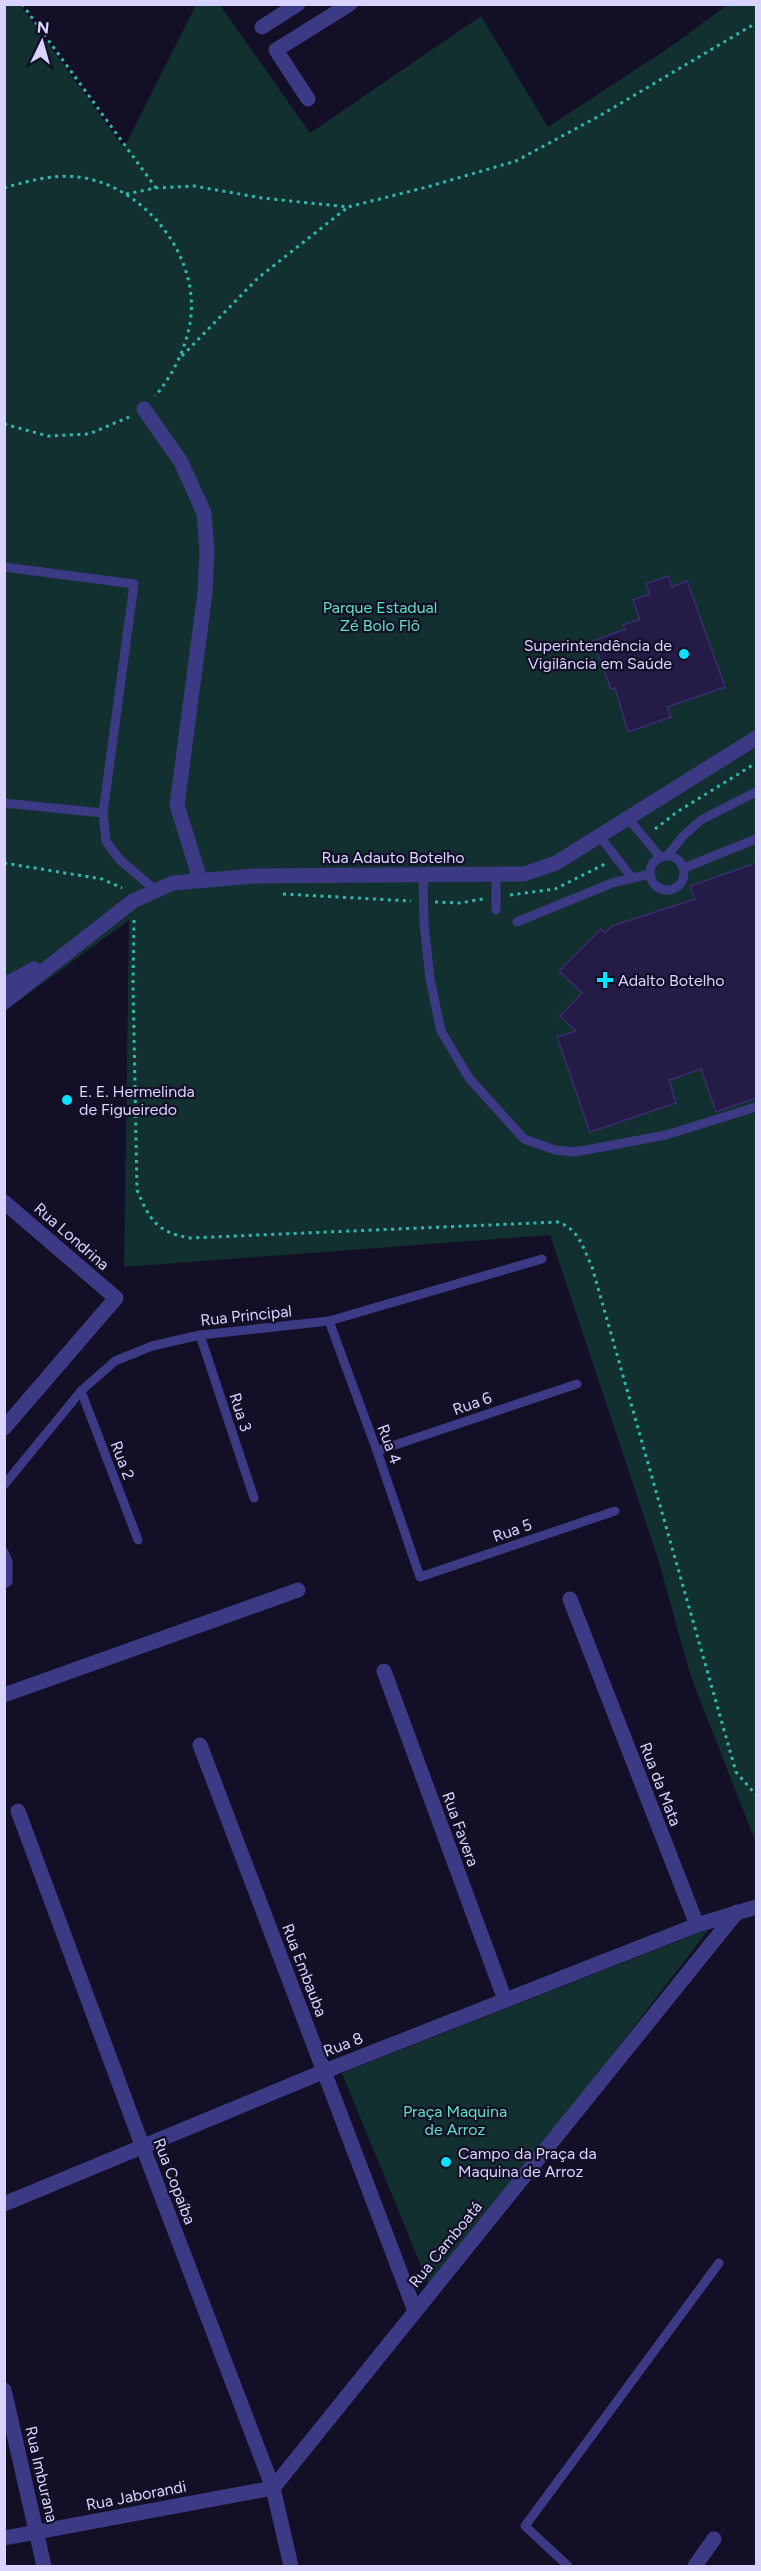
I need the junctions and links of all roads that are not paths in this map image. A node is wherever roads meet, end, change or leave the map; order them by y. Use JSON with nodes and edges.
{"nodes":[{"id":1,"x":298,"y":4,"type":"edge"},
{"id":2,"x":350,"y":4,"type":"edge"},
{"id":3,"x":262,"y":27,"type":"dead end"},
{"id":4,"x":308,"y":99,"type":"dead end"},
{"id":5,"x":144,"y":409,"type":"road end"},
{"id":6,"x":4,"y":567,"type":"edge"},
{"id":7,"x":756,"y":738,"type":"edge"},
{"id":8,"x":756,"y":792,"type":"edge"},
{"id":9,"x":4,"y":803,"type":"edge"},
{"id":10,"x":103,"y":813,"type":"junction"},
{"id":11,"x":628,"y":818,"type":"junction"},
{"id":12,"x":600,"y":837,"type":"junction"},
{"id":13,"x":756,"y":839,"type":"edge"},
{"id":14,"x":664,"y":856,"type":"junction"},
{"id":15,"x":684,"y":868,"type":"junction"},
{"id":16,"x":423,"y":873,"type":"junction"},
{"id":17,"x":650,"y":874,"type":"junction"},
{"id":18,"x":496,"y":875,"type":"junction"},
{"id":19,"x":632,"y":878,"type":"junction"},
{"id":20,"x":200,"y":879,"type":"junction"},
{"id":21,"x":154,"y":890,"type":"junction"},
{"id":22,"x":496,"y":910,"type":"dead end"},
{"id":23,"x":517,"y":922,"type":"dead end"},
{"id":24,"x":71,"y":949,"type":"junction"},
{"id":25,"x":4,"y":985,"type":"edge"},
{"id":26,"x":4,"y":1002,"type":"edge"},
{"id":27,"x":756,"y":1107,"type":"edge"},
{"id":28,"x":4,"y":1202,"type":"edge"},
{"id":29,"x":542,"y":1258,"type":"dead end"},
{"id":30,"x":329,"y":1321,"type":"junction"},
{"id":31,"x":200,"y":1335,"type":"junction"},
{"id":32,"x":577,"y":1384,"type":"dead end"},
{"id":33,"x":81,"y":1391,"type":"junction"},
{"id":34,"x":4,"y":1428,"type":"edge"},
{"id":35,"x":377,"y":1451,"type":"junction"},
{"id":36,"x":4,"y":1485,"type":"edge"},
{"id":37,"x":254,"y":1498,"type":"dead end"},
{"id":38,"x":615,"y":1511,"type":"dead end"},
{"id":39,"x":138,"y":1540,"type":"dead end"},
{"id":40,"x":4,"y":1552,"type":"edge"},
{"id":41,"x":420,"y":1577,"type":"joint"},
{"id":42,"x":4,"y":1584,"type":"edge"},
{"id":43,"x":298,"y":1590,"type":"dead end"},
{"id":44,"x":570,"y":1599,"type":"dead end"},
{"id":45,"x":384,"y":1671,"type":"dead end"},
{"id":46,"x":4,"y":1695,"type":"edge"},
{"id":47,"x":200,"y":1745,"type":"dead end"},
{"id":48,"x":18,"y":1810,"type":"dead end"},
{"id":49,"x":756,"y":1906,"type":"edge"},
{"id":50,"x":737,"y":1912,"type":"junction"},
{"id":51,"x":697,"y":1925,"type":"junction"},
{"id":52,"x":505,"y":2000,"type":"junction"},
{"id":53,"x":325,"y":2071,"type":"junction"},
{"id":54,"x":142,"y":2145,"type":"junction"},
{"id":55,"x":4,"y":2204,"type":"edge"},
{"id":56,"x":719,"y":2263,"type":"dead end"},
{"id":57,"x":415,"y":2311,"type":"junction"},
{"id":58,"x":4,"y":2390,"type":"edge"},
{"id":59,"x":273,"y":2488,"type":"junction"},
{"id":60,"x":37,"y":2532,"type":"junction"},
{"id":61,"x":4,"y":2538,"type":"edge"},
{"id":62,"x":714,"y":2540,"type":"dead end"},
{"id":63,"x":44,"y":2566,"type":"edge"},
{"id":64,"x":291,"y":2566,"type":"edge"},
{"id":65,"x":568,"y":2566,"type":"edge"},
{"id":66,"x":695,"y":2566,"type":"edge"}],
"edges":[{"from":1,"to":3,"type":"street"},
{"from":2,"to":4,"type":"street"},
{"from":5,"to":20,"type":"street"},
{"from":6,"to":10,"type":"lane"},
{"from":7,"to":11,"type":"street","name":"Rua Adauto Botelho"},
{"from":8,"to":14,"type":"lane"},
{"from":9,"to":10,"type":"lane"},
{"from":10,"to":21,"type":"lane"},
{"from":11,"to":12,"type":"street","name":"Rua Adauto Botelho"},
{"from":11,"to":14,"type":"lane"},
{"from":12,"to":18,"type":"street","name":"Rua Adauto Botelho"},
{"from":12,"to":19,"type":"lane"},
{"from":13,"to":15,"type":"lane"},
{"from":14,"to":15,"type":"lane"},
{"from":14,"to":17,"type":"lane"},
{"from":15,"to":17,"type":"lane"},
{"from":16,"to":18,"type":"street","name":"Rua Adauto Botelho"},
{"from":16,"to":20,"type":"street","name":"Rua Adauto Botelho"},
{"from":16,"to":27,"type":"lane"},
{"from":17,"to":19,"type":"lane"},
{"from":18,"to":22,"type":"lane"},
{"from":19,"to":23,"type":"lane"},
{"from":20,"to":21,"type":"street","name":"Rua Adauto Botelho"},
{"from":21,"to":24,"type":"street","name":"Rua Adauto Botelho"},
{"from":24,"to":25,"type":"street"},
{"from":24,"to":26,"type":"street"},
{"from":28,"to":34,"type":"street","name":"Rua Londrina"},
{"from":29,"to":30,"type":"lane","name":"Rua Principal"},
{"from":30,"to":31,"type":"lane","name":"Rua Principal"},
{"from":30,"to":35,"type":"lane","name":"Rua 4"},
{"from":31,"to":33,"type":"lane","name":"Rua Principal"},
{"from":31,"to":37,"type":"lane","name":"Rua 3"},
{"from":32,"to":35,"type":"lane","name":"Rua 6"},
{"from":33,"to":36,"type":"lane","name":"Rua Principal"},
{"from":33,"to":39,"type":"lane","name":"Rua 2"},
{"from":35,"to":41,"type":"lane","name":"Rua 4"},
{"from":38,"to":41,"type":"lane","name":"Rua 5"},
{"from":40,"to":42,"type":"lane"},
{"from":43,"to":46,"type":"street"},
{"from":44,"to":51,"type":"street","name":"Rua da Mata"},
{"from":45,"to":52,"type":"street","name":"Rua Favera"},
{"from":47,"to":53,"type":"street","name":"Rua Embauba"},
{"from":48,"to":54,"type":"street","name":"Rua Copaíba"},
{"from":49,"to":50,"type":"street"},
{"from":50,"to":51,"type":"street"},
{"from":50,"to":57,"type":"street","name":"Rua Camboatá"},
{"from":51,"to":52,"type":"street","name":"Rua 8"},
{"from":52,"to":53,"type":"street","name":"Rua 8"},
{"from":53,"to":54,"type":"street","name":"Rua 8"},
{"from":53,"to":57,"type":"street","name":"Rua Embauba"},
{"from":54,"to":55,"type":"street","name":"Rua 8"},
{"from":54,"to":59,"type":"street","name":"Rua Copaíba"},
{"from":56,"to":65,"type":"lane"},
{"from":57,"to":59,"type":"street","name":"Rua Camboatá"},
{"from":58,"to":60,"type":"street","name":"Rua Imburana"},
{"from":59,"to":60,"type":"street","name":"Rua Jaborandi"},
{"from":59,"to":64,"type":"street","name":"Rua Copaíba"},
{"from":60,"to":61,"type":"street","name":"Rua Jaborandi"},
{"from":60,"to":63,"type":"street","name":"Rua Imburana"},
{"from":62,"to":66,"type":"street"}]}
